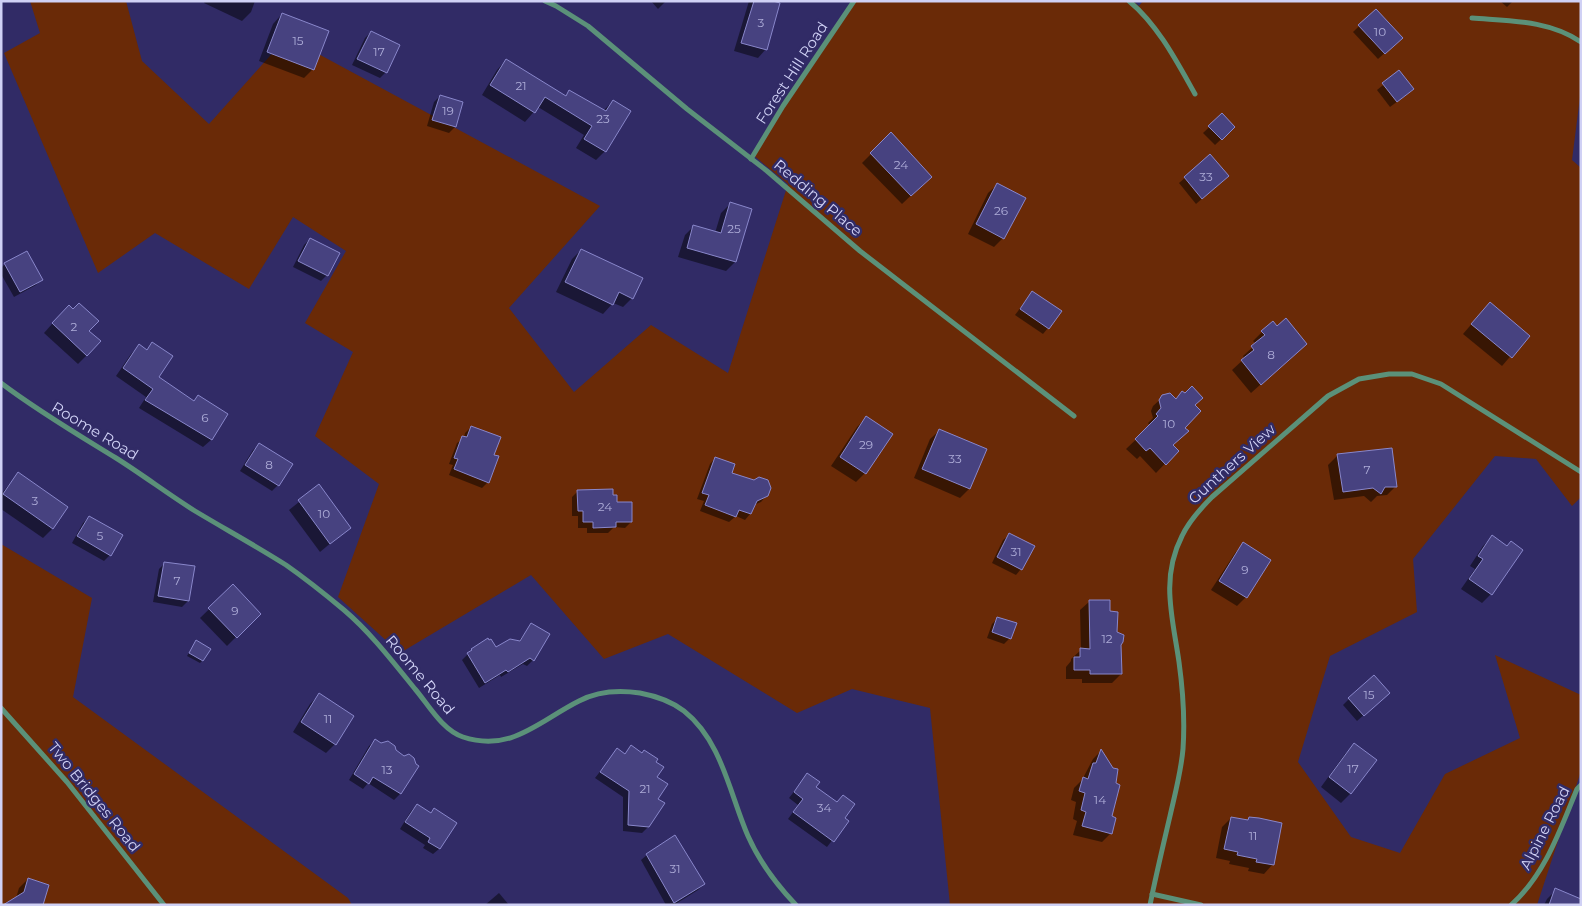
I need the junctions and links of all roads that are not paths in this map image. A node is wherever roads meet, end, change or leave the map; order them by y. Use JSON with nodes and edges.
{"nodes":[{"id":1,"x":545,"y":1,"type":"edge"},
{"id":2,"x":854,"y":1,"type":"edge"},
{"id":3,"x":1129,"y":1,"type":"edge"},
{"id":4,"x":1472,"y":18,"type":"dead end"},
{"id":5,"x":1581,"y":42,"type":"edge"},
{"id":6,"x":1195,"y":94,"type":"dead end"},
{"id":7,"x":751,"y":159,"type":"junction"},
{"id":8,"x":1,"y":383,"type":"edge"},
{"id":9,"x":1074,"y":416,"type":"dead end"},
{"id":10,"x":1581,"y":472,"type":"edge"},
{"id":11,"x":1,"y":708,"type":"edge"},
{"id":12,"x":1581,"y":785,"type":"edge"},
{"id":13,"x":1152,"y":894,"type":"junction"},
{"id":14,"x":164,"y":905,"type":"edge"},
{"id":15,"x":796,"y":905,"type":"edge"},
{"id":16,"x":1150,"y":905,"type":"edge"},
{"id":17,"x":1201,"y":905,"type":"edge"},
{"id":18,"x":1511,"y":905,"type":"edge"}],
"edges":[{"from":1,"to":7,"type":"street","name":"Redding Place"},
{"from":2,"to":7,"type":"street","name":"Forest Hill Road"},
{"from":3,"to":6,"type":"street"},
{"from":4,"to":5,"type":"street"},
{"from":7,"to":9,"type":"street","name":"Redding Place"},
{"from":8,"to":15,"type":"street","name":"Roome Road"},
{"from":10,"to":13,"type":"street","name":"Gunthers View"},
{"from":11,"to":14,"type":"street","name":"Two Bridges Road"},
{"from":12,"to":18,"type":"street","name":"Alpine Road"},
{"from":13,"to":16,"type":"street","name":"Gunthers View"},
{"from":13,"to":17,"type":"street"}]}
